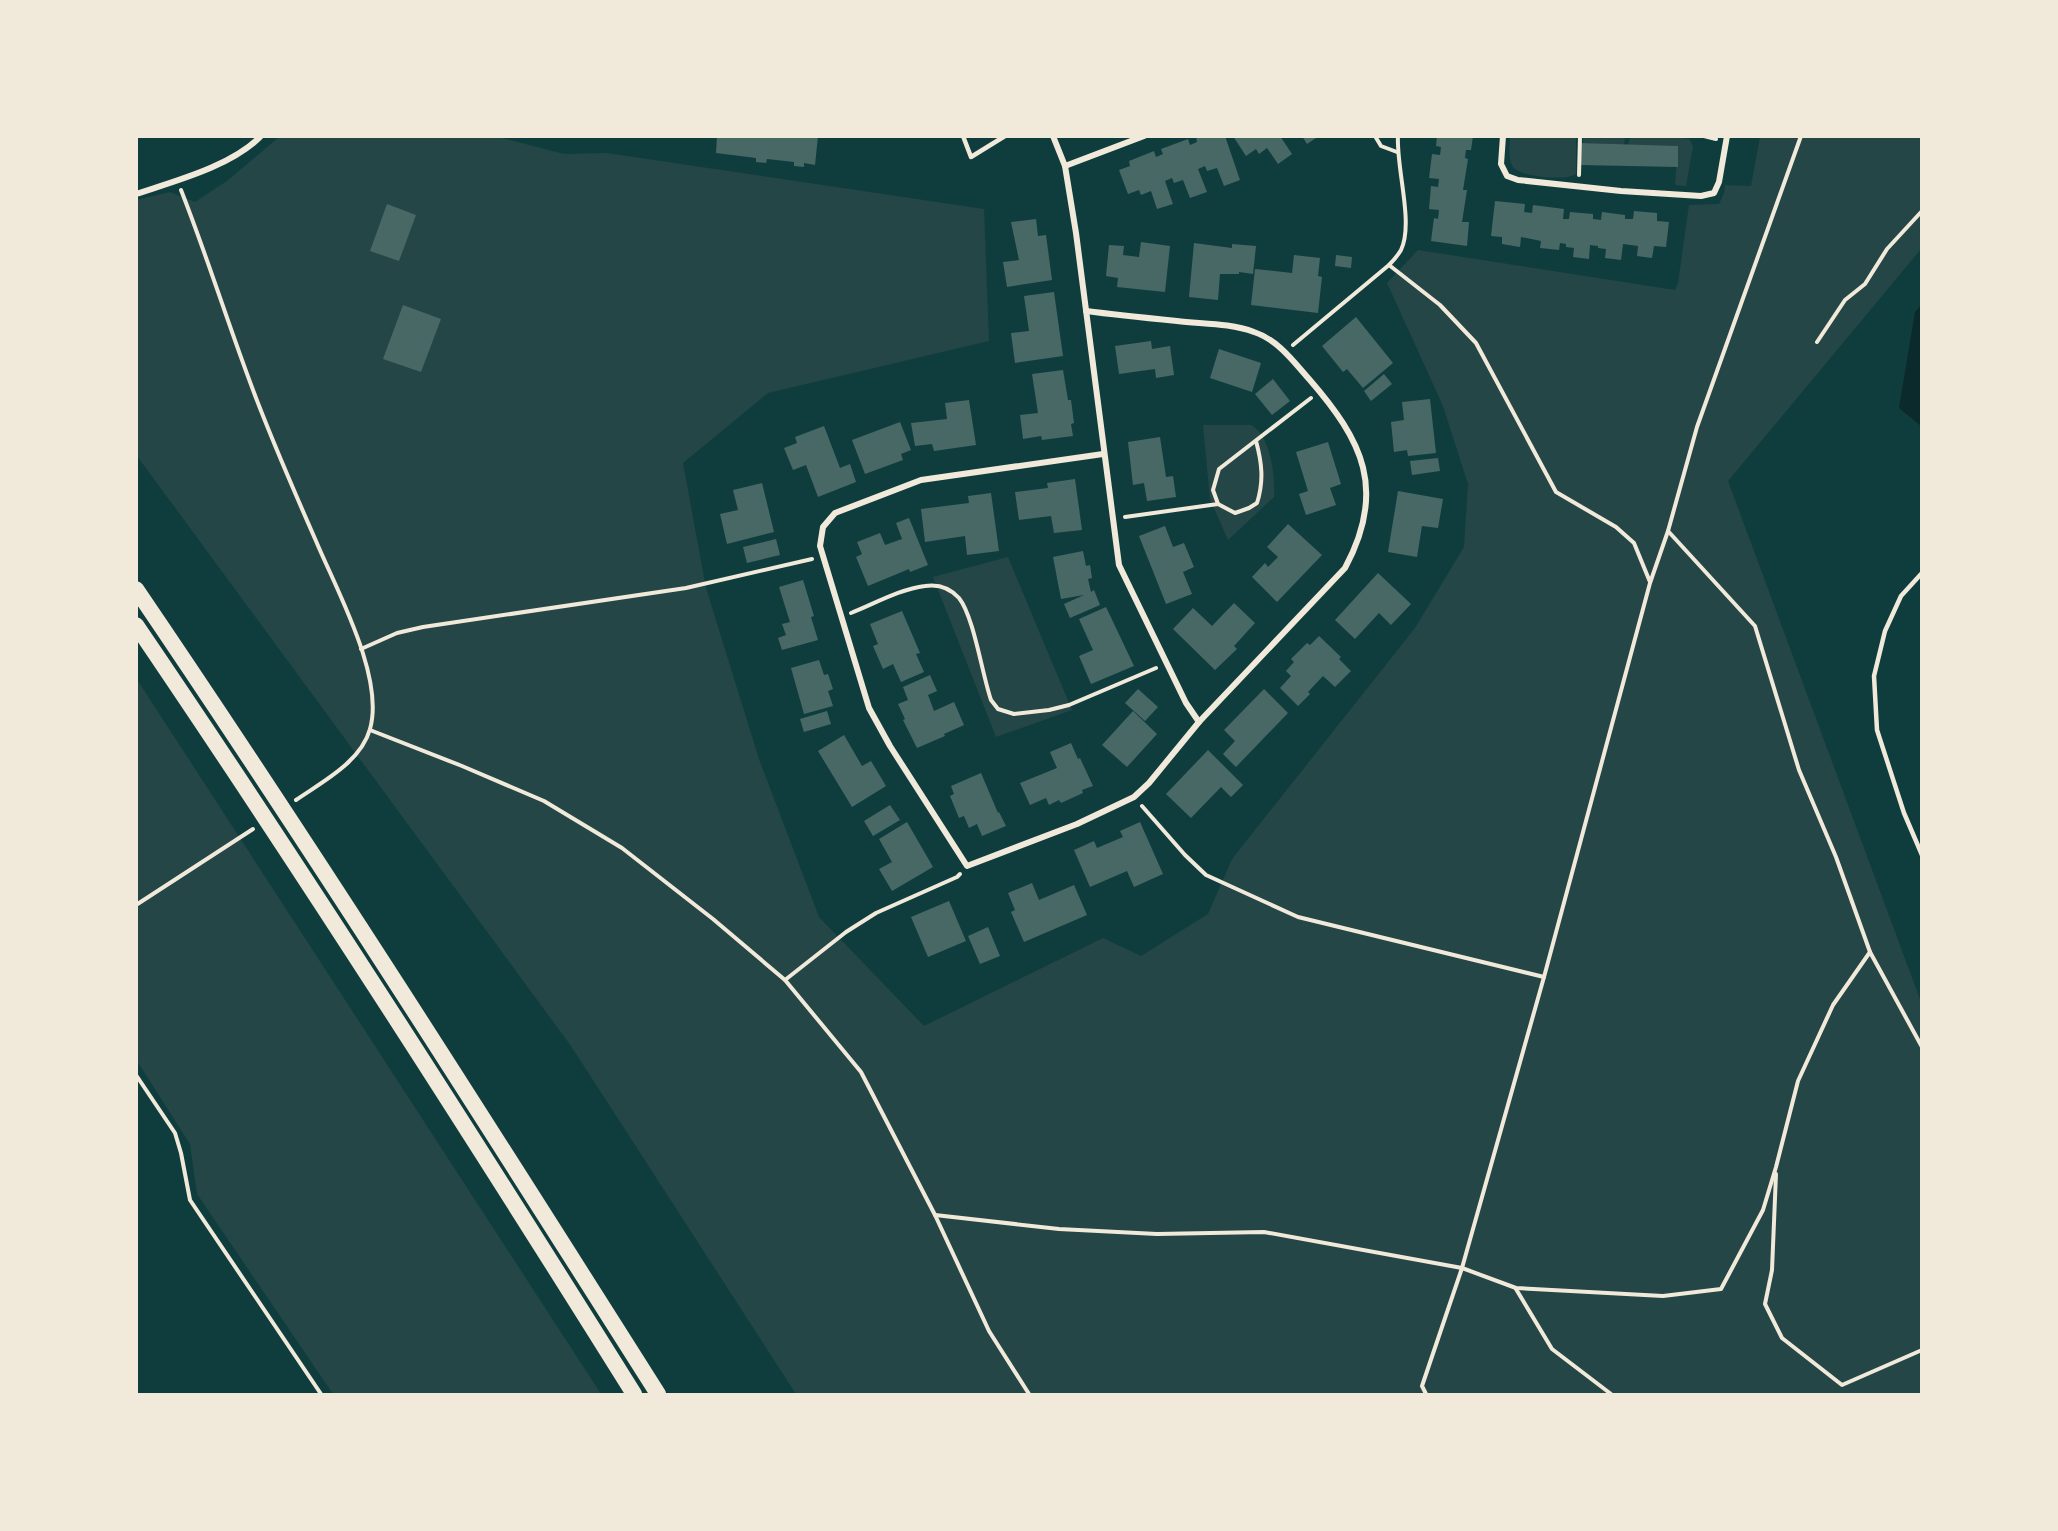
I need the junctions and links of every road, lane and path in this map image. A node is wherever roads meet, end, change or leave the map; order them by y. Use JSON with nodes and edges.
{"nodes":[{"id":1,"x":261,"y":136,"type":"edge"},
{"id":2,"x":963,"y":136,"type":"edge"},
{"id":3,"x":1005,"y":136,"type":"edge"},
{"id":4,"x":1053,"y":136,"type":"edge"},
{"id":5,"x":1144,"y":136,"type":"edge"},
{"id":6,"x":1375,"y":136,"type":"edge"},
{"id":7,"x":1398,"y":136,"type":"edge"},
{"id":8,"x":1503,"y":136,"type":"edge"},
{"id":9,"x":1580,"y":136,"type":"edge"},
{"id":10,"x":1727,"y":136,"type":"edge"},
{"id":11,"x":1801,"y":136,"type":"edge"},
{"id":12,"x":1397,"y":152,"type":"junction"},
{"id":13,"x":1065,"y":166,"type":"junction"},
{"id":14,"x":177,"y":181,"type":"junction"},
{"id":15,"x":1578,"y":187,"type":"junction"},
{"id":16,"x":136,"y":194,"type":"edge"},
{"id":17,"x":1922,"y":211,"type":"edge"},
{"id":18,"x":1389,"y":265,"type":"junction"},
{"id":19,"x":1086,"y":311,"type":"junction"},
{"id":20,"x":1817,"y":342,"type":"dead end"},
{"id":21,"x":1286,"y":352,"type":"junction"},
{"id":22,"x":1319,"y":391,"type":"junction"},
{"id":23,"x":1256,"y":441,"type":"junction"},
{"id":24,"x":1103,"y":454,"type":"junction"},
{"id":25,"x":1218,"y":504,"type":"junction"},
{"id":26,"x":1112,"y":518,"type":"junction"},
{"id":27,"x":1668,"y":531,"type":"junction"},
{"id":28,"x":823,"y":556,"type":"junction"},
{"id":29,"x":1922,"y":573,"type":"edge"},
{"id":30,"x":1650,"y":583,"type":"junction"},
{"id":31,"x":136,"y":589,"type":"edge"},
{"id":32,"x":842,"y":617,"type":"junction"},
{"id":33,"x":136,"y":625,"type":"edge"},
{"id":34,"x":361,"y":649,"type":"junction"},
{"id":35,"x":1167,"y":664,"type":"junction"},
{"id":36,"x":1199,"y":722,"type":"junction"},
{"id":37,"x":370,"y":730,"type":"junction"},
{"id":38,"x":314,"y":788,"type":"dead end"},
{"id":39,"x":1134,"y":797,"type":"junction"},
{"id":40,"x":226,"y":848,"type":"dead end"},
{"id":41,"x":1922,"y":855,"type":"edge"},
{"id":42,"x":967,"y":866,"type":"junction"},
{"id":43,"x":136,"y":905,"type":"edge"},
{"id":44,"x":1870,"y":952,"type":"junction"},
{"id":45,"x":1544,"y":977,"type":"junction"},
{"id":46,"x":785,"y":980,"type":"junction"},
{"id":47,"x":1922,"y":1047,"type":"edge"},
{"id":48,"x":136,"y":1075,"type":"edge"},
{"id":49,"x":1776,"y":1167,"type":"junction"},
{"id":50,"x":935,"y":1215,"type":"junction"},
{"id":51,"x":1462,"y":1268,"type":"junction"},
{"id":52,"x":1516,"y":1288,"type":"junction"},
{"id":53,"x":1922,"y":1350,"type":"edge"},
{"id":54,"x":321,"y":1395,"type":"edge"},
{"id":55,"x":634,"y":1395,"type":"edge"},
{"id":56,"x":658,"y":1395,"type":"edge"},
{"id":57,"x":1029,"y":1395,"type":"edge"},
{"id":58,"x":1426,"y":1395,"type":"edge"},
{"id":59,"x":1611,"y":1395,"type":"edge"}],
"edges":[{"from":1,"to":14,"type":"street"},
{"from":2,"to":3,"type":"lane"},
{"from":4,"to":13,"type":"street"},
{"from":5,"to":13,"type":"street"},
{"from":6,"to":12,"type":"path"},
{"from":7,"to":12,"type":"path"},
{"from":8,"to":15,"type":"street"},
{"from":9,"to":15,"type":"path"},
{"from":10,"to":15,"type":"street"},
{"from":11,"to":27,"type":"path"},
{"from":12,"to":18,"type":"path"},
{"from":13,"to":19,"type":"street"},
{"from":14,"to":16,"type":"street"},
{"from":14,"to":34,"type":"path"},
{"from":17,"to":20,"type":"path"},
{"from":18,"to":21,"type":"path"},
{"from":18,"to":30,"type":"path"},
{"from":19,"to":21,"type":"street"},
{"from":19,"to":24,"type":"street"},
{"from":21,"to":22,"type":"street"},
{"from":22,"to":23,"type":"path"},
{"from":22,"to":36,"type":"street"},
{"from":23,"to":25,"type":"path"},
{"from":23,"to":25,"type":"path"},
{"from":24,"to":26,"type":"street"},
{"from":24,"to":28,"type":"street"},
{"from":25,"to":26,"type":"path"},
{"from":26,"to":35,"type":"street"},
{"from":27,"to":30,"type":"path"},
{"from":27,"to":44,"type":"path"},
{"from":28,"to":32,"type":"street"},
{"from":28,"to":34,"type":"path"},
{"from":29,"to":41,"type":"lane"},
{"from":30,"to":45,"type":"path"},
{"from":31,"to":56,"type":"highway"},
{"from":32,"to":35,"type":"path"},
{"from":32,"to":42,"type":"street"},
{"from":33,"to":55,"type":"highway"},
{"from":34,"to":37,"type":"path"},
{"from":35,"to":36,"type":"street"},
{"from":36,"to":39,"type":"street"},
{"from":37,"to":38,"type":"path"},
{"from":37,"to":46,"type":"path"},
{"from":39,"to":42,"type":"street"},
{"from":39,"to":45,"type":"path"},
{"from":40,"to":43,"type":"path"},
{"from":42,"to":46,"type":"path"},
{"from":44,"to":47,"type":"path"},
{"from":44,"to":49,"type":"path"},
{"from":45,"to":51,"type":"path"},
{"from":46,"to":50,"type":"path"},
{"from":48,"to":54,"type":"path"},
{"from":49,"to":52,"type":"path"},
{"from":49,"to":53,"type":"path"},
{"from":50,"to":51,"type":"path"},
{"from":50,"to":57,"type":"path"},
{"from":51,"to":52,"type":"path"},
{"from":51,"to":58,"type":"path"},
{"from":52,"to":59,"type":"path"}]}
